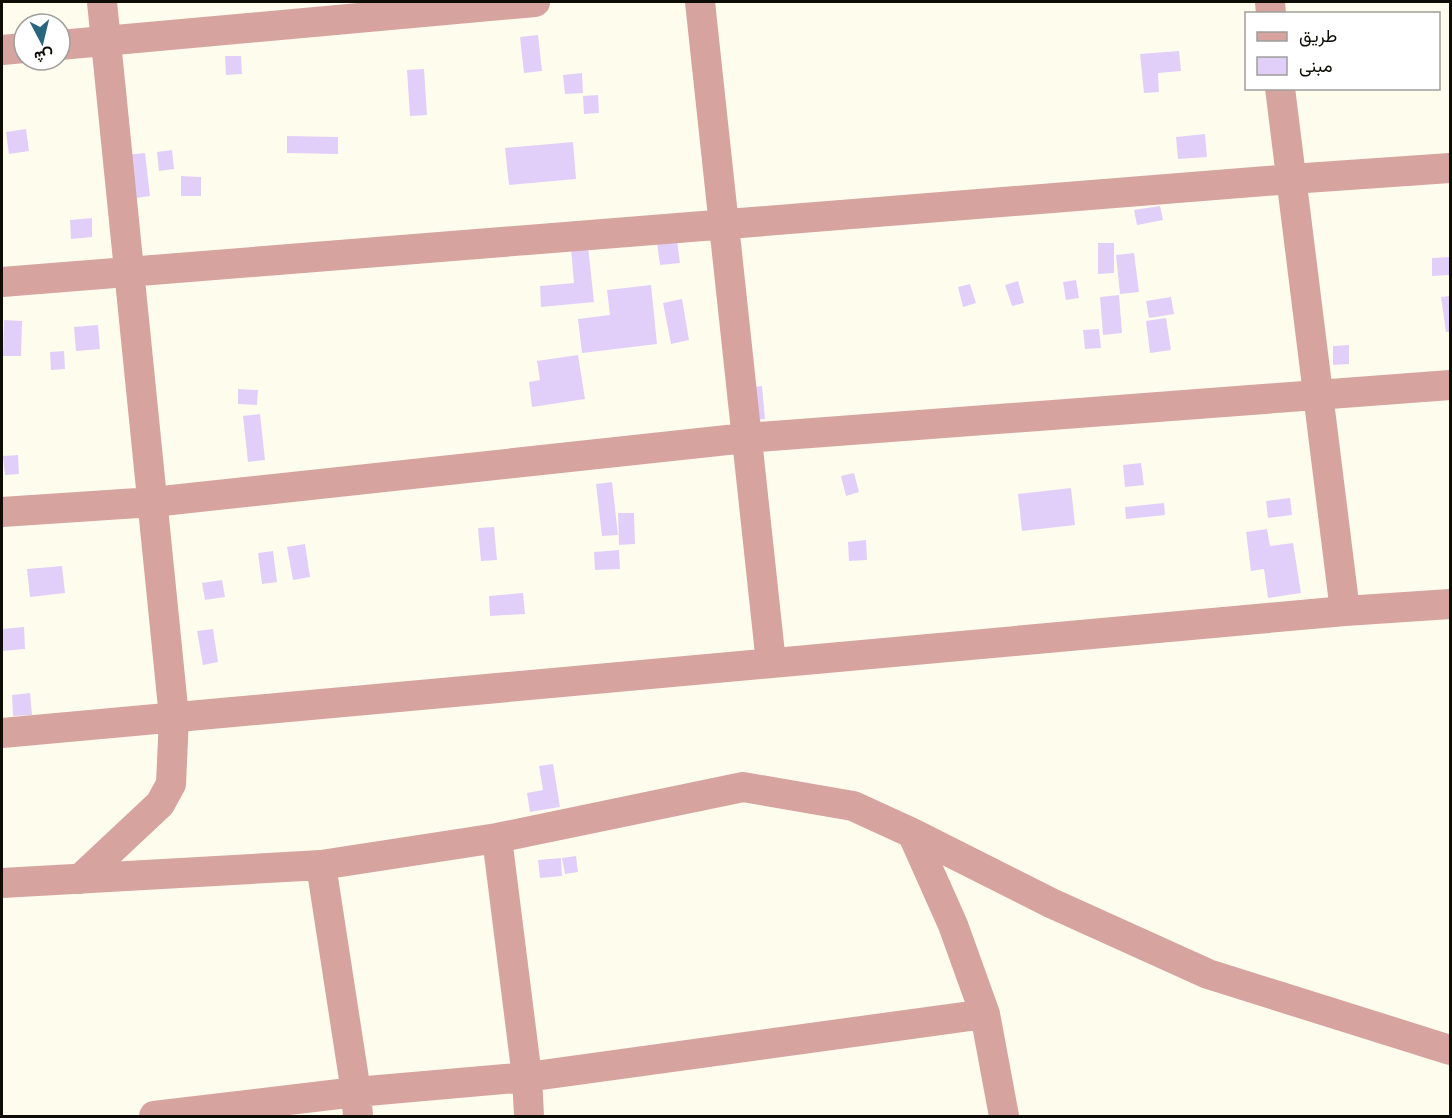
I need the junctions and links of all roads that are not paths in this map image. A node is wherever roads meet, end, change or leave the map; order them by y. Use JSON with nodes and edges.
{"nodes":[{"id":1,"x":102,"y":2,"type":"edge"},
{"id":2,"x":535,"y":2,"type":"edge"},
{"id":3,"x":700,"y":2,"type":"edge"},
{"id":4,"x":106,"y":41,"type":"junction"},
{"id":5,"x":72,"y":44,"type":"edge"},
{"id":6,"x":1280,"y":90,"type":"edge"},
{"id":7,"x":1450,"y":168,"type":"edge"},
{"id":8,"x":1291,"y":178,"type":"junction"},
{"id":9,"x":724,"y":224,"type":"junction"},
{"id":10,"x":129,"y":271,"type":"junction"},
{"id":11,"x":2,"y":282,"type":"edge"},
{"id":12,"x":1450,"y":385,"type":"edge"},
{"id":13,"x":1318,"y":395,"type":"junction"},
{"id":14,"x":746,"y":438,"type":"junction"},
{"id":15,"x":153,"y":502,"type":"junction"},
{"id":16,"x":2,"y":512,"type":"edge"},
{"id":17,"x":1450,"y":604,"type":"edge"},
{"id":18,"x":1345,"y":611,"type":"junction"},
{"id":19,"x":771,"y":663,"type":"junction"},
{"id":20,"x":174,"y":717,"type":"junction"},
{"id":21,"x":2,"y":733,"type":"edge"},
{"id":22,"x":912,"y":833,"type":"junction"},
{"id":23,"x":497,"y":838,"type":"junction"},
{"id":24,"x":321,"y":865,"type":"junction"},
{"id":25,"x":80,"y":879,"type":"junction"},
{"id":26,"x":2,"y":883,"type":"edge"},
{"id":27,"x":985,"y":1014,"type":"junction"},
{"id":28,"x":1450,"y":1050,"type":"edge"},
{"id":29,"x":527,"y":1077,"type":"junction"},
{"id":30,"x":357,"y":1104,"type":"edge"},
{"id":31,"x":154,"y":1116,"type":"edge"},
{"id":32,"x":530,"y":1116,"type":"edge"},
{"id":33,"x":1004,"y":1116,"type":"edge"}],
"edges":[{"from":1,"to":4,"type":"street"},
{"from":2,"to":4,"type":"street"},
{"from":3,"to":9,"type":"street"},
{"from":4,"to":5,"type":"street"},
{"from":4,"to":10,"type":"street"},
{"from":6,"to":8,"type":"street"},
{"from":7,"to":8,"type":"street"},
{"from":8,"to":9,"type":"street"},
{"from":8,"to":13,"type":"street"},
{"from":9,"to":10,"type":"street"},
{"from":9,"to":14,"type":"street"},
{"from":10,"to":11,"type":"street"},
{"from":10,"to":15,"type":"street"},
{"from":12,"to":13,"type":"street"},
{"from":13,"to":14,"type":"street"},
{"from":13,"to":18,"type":"street"},
{"from":14,"to":15,"type":"street"},
{"from":14,"to":19,"type":"street"},
{"from":15,"to":16,"type":"street"},
{"from":15,"to":20,"type":"street"},
{"from":17,"to":18,"type":"street"},
{"from":18,"to":19,"type":"street"},
{"from":19,"to":20,"type":"street"},
{"from":20,"to":21,"type":"street"},
{"from":20,"to":25,"type":"street"},
{"from":22,"to":23,"type":"street"},
{"from":22,"to":27,"type":"street"},
{"from":22,"to":28,"type":"street"},
{"from":23,"to":24,"type":"street"},
{"from":23,"to":29,"type":"street"},
{"from":24,"to":25,"type":"street"},
{"from":24,"to":30,"type":"street"},
{"from":25,"to":26,"type":"street"},
{"from":27,"to":29,"type":"street"},
{"from":27,"to":33,"type":"street"},
{"from":29,"to":30,"type":"street"},
{"from":29,"to":32,"type":"street"},
{"from":30,"to":31,"type":"street"}]}
